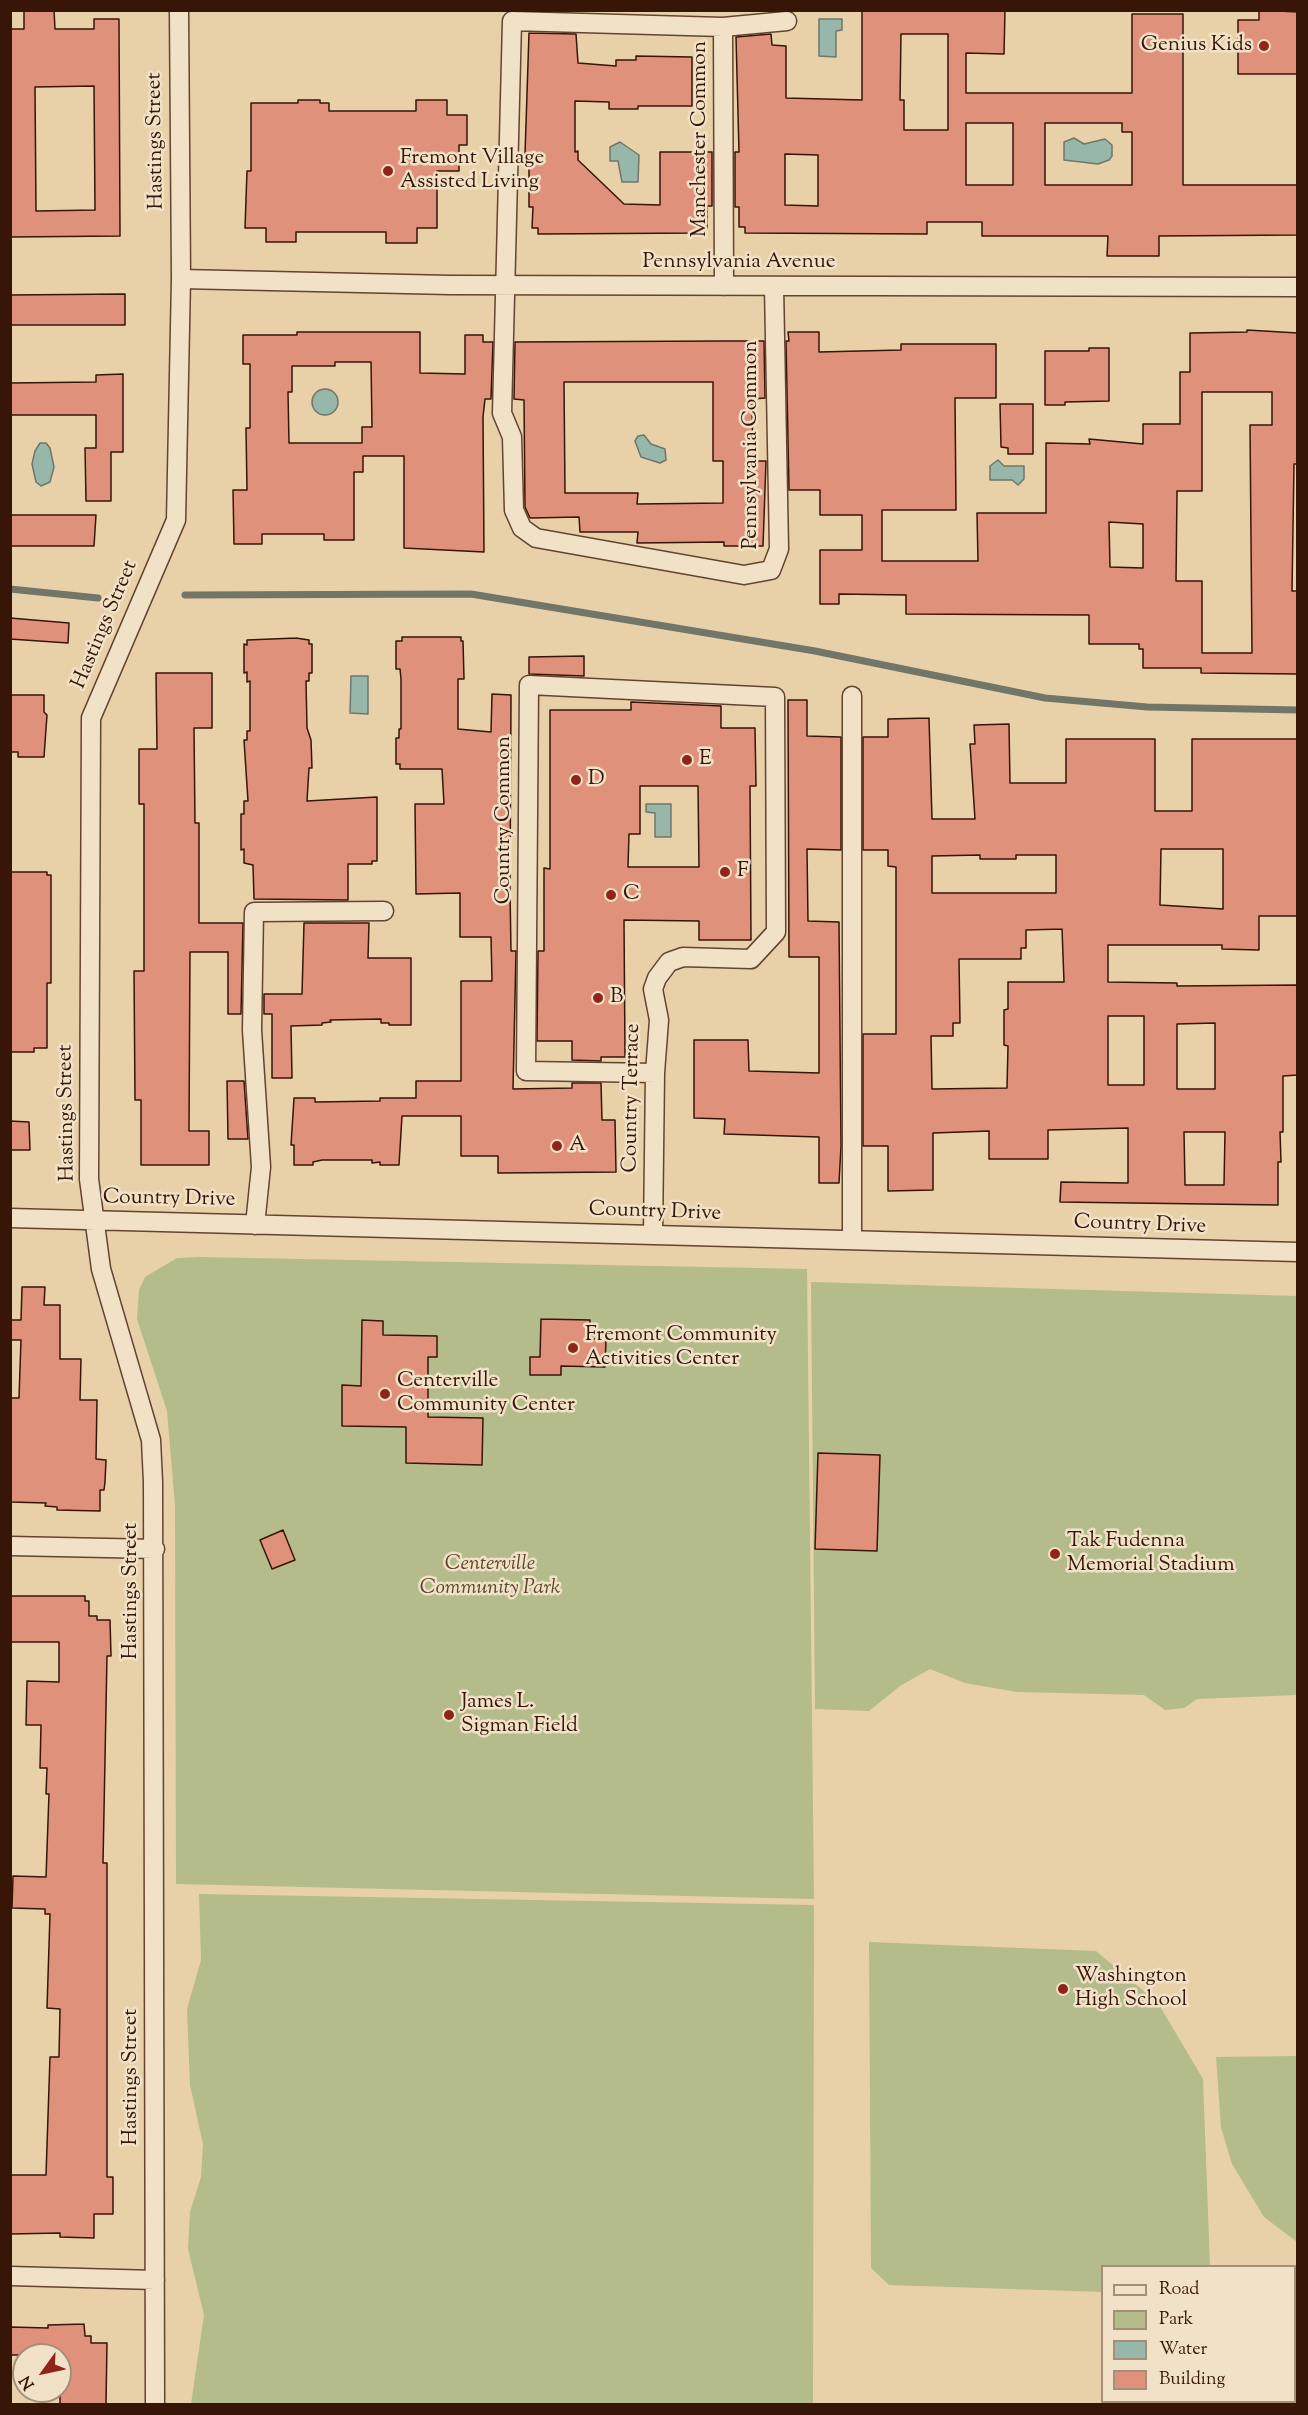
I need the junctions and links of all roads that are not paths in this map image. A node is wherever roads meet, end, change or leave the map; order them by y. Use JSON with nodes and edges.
{"nodes":[{"id":1,"x":179,"y":10,"type":"edge"},
{"id":2,"x":787,"y":21,"type":"dead end"},
{"id":3,"x":723,"y":27,"type":"junction"},
{"id":4,"x":181,"y":279,"type":"junction"},
{"id":5,"x":506,"y":285,"type":"junction"},
{"id":6,"x":724,"y":286,"type":"junction"},
{"id":7,"x":774,"y":286,"type":"junction"},
{"id":8,"x":1298,"y":287,"type":"edge"},
{"id":9,"x":852,"y":696,"type":"dead end"},
{"id":10,"x":775,"y":697,"type":"joint"},
{"id":11,"x":384,"y":911,"type":"dead end"},
{"id":12,"x":655,"y":1074,"type":"junction"},
{"id":13,"x":10,"y":1218,"type":"edge"},
{"id":14,"x":96,"y":1221,"type":"junction"},
{"id":15,"x":255,"y":1224,"type":"junction"},
{"id":16,"x":653,"y":1235,"type":"junction"},
{"id":17,"x":852,"y":1240,"type":"junction"},
{"id":18,"x":1298,"y":1252,"type":"edge"},
{"id":19,"x":10,"y":1546,"type":"edge"},
{"id":20,"x":155,"y":1549,"type":"junction"},
{"id":21,"x":10,"y":2276,"type":"edge"},
{"id":22,"x":155,"y":2280,"type":"junction"},
{"id":23,"x":155,"y":2404,"type":"edge"}],
"edges":[{"from":1,"to":4,"type":"street","name":"Hastings Street"},
{"from":2,"to":3,"type":"street","name":"Manchester Common"},
{"from":3,"to":5,"type":"street","name":"Manchester Common"},
{"from":3,"to":6,"type":"street","name":"Manchester Common"},
{"from":4,"to":5,"type":"street","name":"Pennsylvania Avenue"},
{"from":4,"to":14,"type":"street","name":"Hastings Street"},
{"from":5,"to":6,"type":"street","name":"Pennsylvania Avenue"},
{"from":5,"to":7,"type":"street","name":"Pennsylvania Common"},
{"from":6,"to":7,"type":"street","name":"Pennsylvania Avenue"},
{"from":7,"to":8,"type":"street","name":"Pennsylvania Avenue"},
{"from":9,"to":17,"type":"street"},
{"from":10,"to":12,"type":"street","name":"Country Terrace"},
{"from":10,"to":12,"type":"street","name":"Country Common"},
{"from":11,"to":15,"type":"street"},
{"from":12,"to":16,"type":"street","name":"Country Terrace"},
{"from":13,"to":14,"type":"street","name":"Country Drive"},
{"from":14,"to":15,"type":"street","name":"Country Drive"},
{"from":14,"to":20,"type":"street","name":"Hastings Street"},
{"from":15,"to":16,"type":"street","name":"Country Drive"},
{"from":16,"to":17,"type":"street","name":"Country Drive"},
{"from":17,"to":18,"type":"street","name":"Country Drive"},
{"from":19,"to":20,"type":"street"},
{"from":20,"to":22,"type":"street","name":"Hastings Street"},
{"from":21,"to":22,"type":"street"},
{"from":22,"to":23,"type":"street","name":"Hastings Street"}]}
